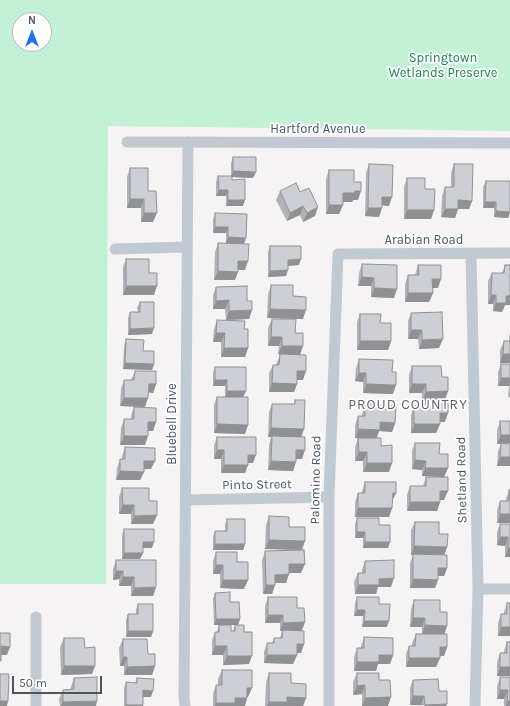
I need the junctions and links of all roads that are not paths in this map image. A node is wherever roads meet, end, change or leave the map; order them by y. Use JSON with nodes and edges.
{"nodes":[{"id":1,"x":127,"y":142,"type":"dead end"},
{"id":2,"x":188,"y":142,"type":"junction"},
{"id":3,"x":510,"y":143,"type":"edge"},
{"id":4,"x":187,"y":247,"type":"junction"},
{"id":5,"x":115,"y":248,"type":"dead end"},
{"id":6,"x":471,"y":253,"type":"junction"},
{"id":7,"x":510,"y":253,"type":"edge"},
{"id":8,"x":338,"y":254,"type":"joint"},
{"id":9,"x":329,"y":497,"type":"junction"},
{"id":10,"x":186,"y":500,"type":"junction"},
{"id":11,"x":478,"y":589,"type":"junction"},
{"id":12,"x":510,"y":589,"type":"edge"},
{"id":13,"x":36,"y":617,"type":"dead end"},
{"id":14,"x":36,"y":706,"type":"edge"},
{"id":15,"x":185,"y":706,"type":"edge"},
{"id":16,"x":329,"y":706,"type":"edge"},
{"id":17,"x":475,"y":706,"type":"edge"}],
"edges":[{"from":1,"to":2,"type":"street","name":"Hartford Avenue"},
{"from":2,"to":3,"type":"street","name":"Hartford Avenue"},
{"from":2,"to":4,"type":"street","name":"Bluebell Drive"},
{"from":4,"to":5,"type":"street"},
{"from":4,"to":10,"type":"street","name":"Bluebell Drive"},
{"from":6,"to":7,"type":"street","name":"Arabian Road"},
{"from":6,"to":8,"type":"street","name":"Arabian Road"},
{"from":6,"to":11,"type":"street","name":"Shetland Road"},
{"from":8,"to":9,"type":"street","name":"Palomino Road"},
{"from":9,"to":10,"type":"street","name":"Pinto Street"},
{"from":9,"to":16,"type":"street","name":"Palomino Road"},
{"from":10,"to":15,"type":"street","name":"Bluebell Drive"},
{"from":11,"to":12,"type":"street"},
{"from":11,"to":17,"type":"street","name":"Shetland Road"},
{"from":13,"to":14,"type":"street"}]}
